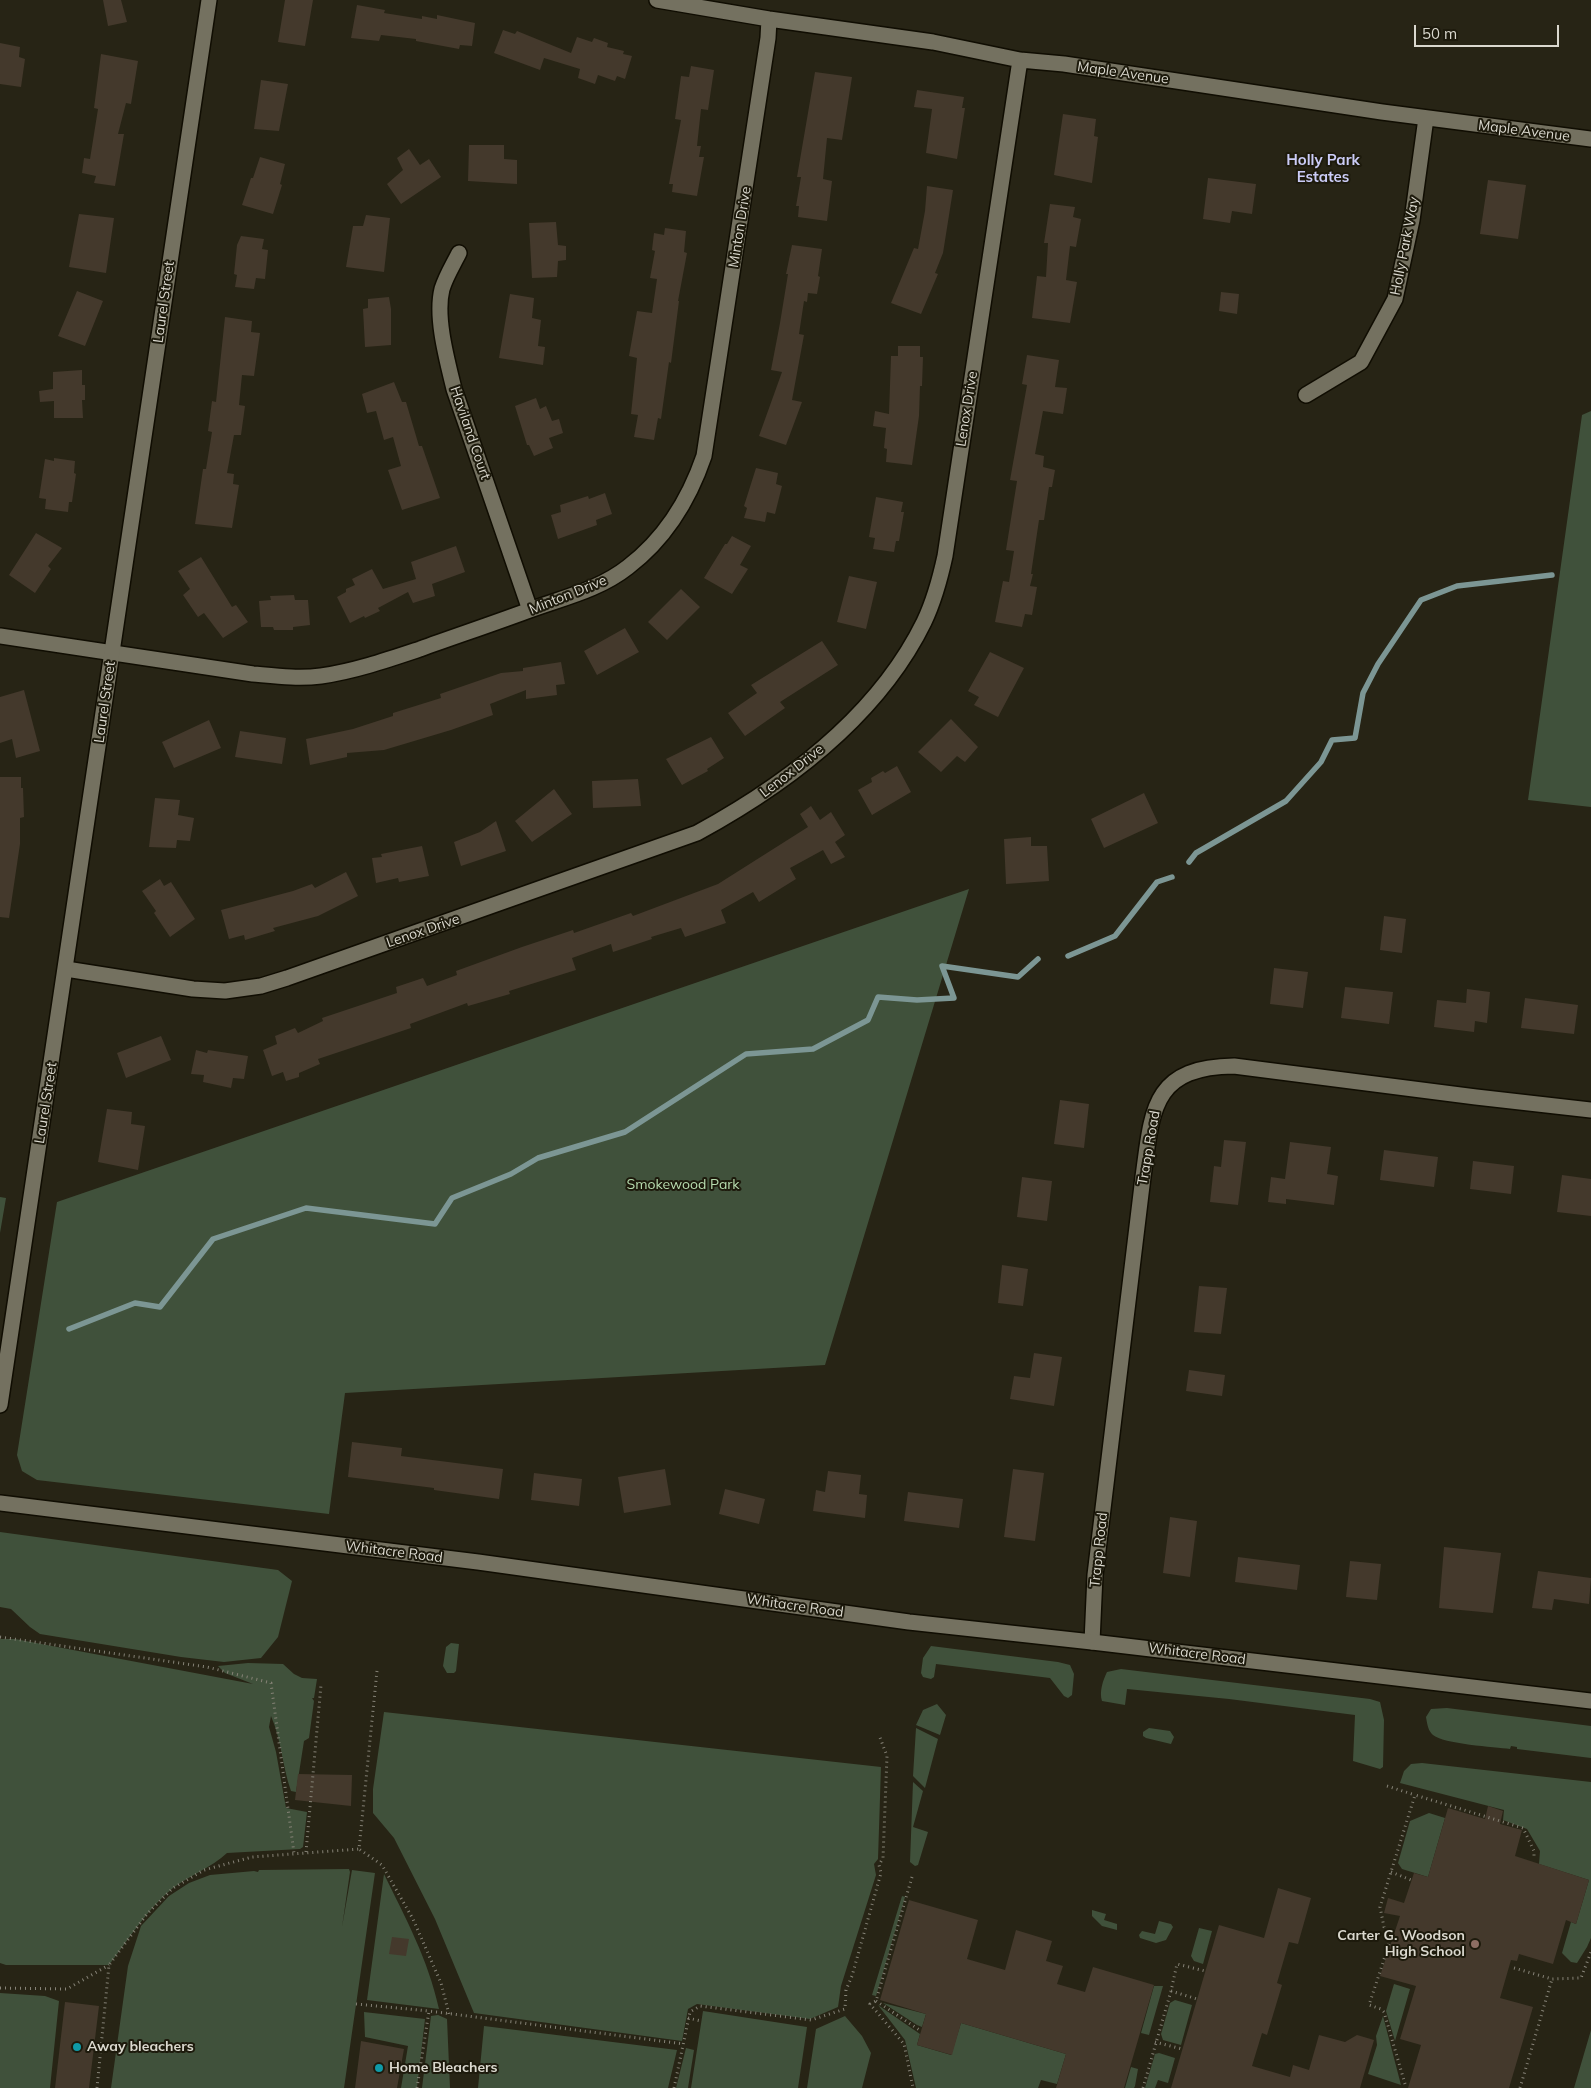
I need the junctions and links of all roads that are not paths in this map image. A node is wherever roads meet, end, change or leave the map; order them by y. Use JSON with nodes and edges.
{"nodes":[{"id":1,"x":209,"y":0,"type":"edge"},
{"id":2,"x":657,"y":0,"type":"edge"},
{"id":3,"x":769,"y":19,"type":"junction"},
{"id":4,"x":1020,"y":60,"type":"junction"},
{"id":5,"x":1426,"y":118,"type":"junction"},
{"id":6,"x":1591,"y":139,"type":"edge"},
{"id":7,"x":459,"y":253,"type":"dead end"},
{"id":8,"x":1306,"y":395,"type":"dead end"},
{"id":9,"x":530,"y":610,"type":"junction"},
{"id":10,"x":0,"y":636,"type":"edge"},
{"id":11,"x":112,"y":654,"type":"junction"},
{"id":12,"x":66,"y":969,"type":"junction"},
{"id":13,"x":1591,"y":1110,"type":"edge"},
{"id":14,"x":0,"y":1405,"type":"edge"},
{"id":15,"x":0,"y":1503,"type":"edge"},
{"id":16,"x":1092,"y":1642,"type":"junction"},
{"id":17,"x":1591,"y":1701,"type":"edge"}],
"edges":[{"from":1,"to":11,"type":"street","name":"Laurel Street"},
{"from":2,"to":3,"type":"street","name":"Maple Avenue"},
{"from":3,"to":4,"type":"street","name":"Maple Avenue"},
{"from":3,"to":9,"type":"street","name":"Minton Drive"},
{"from":4,"to":5,"type":"street","name":"Maple Avenue"},
{"from":4,"to":12,"type":"street","name":"Lenox Drive"},
{"from":5,"to":6,"type":"street","name":"Maple Avenue"},
{"from":5,"to":8,"type":"street","name":"Holly Park Way"},
{"from":7,"to":9,"type":"street","name":"Haviland Court"},
{"from":9,"to":11,"type":"street","name":"Minton Drive"},
{"from":10,"to":11,"type":"street","name":"Minton Drive"},
{"from":11,"to":12,"type":"street","name":"Laurel Street"},
{"from":12,"to":14,"type":"street","name":"Laurel Street"},
{"from":13,"to":16,"type":"street","name":"Trapp Road"},
{"from":15,"to":16,"type":"street","name":"Whitacre Road"},
{"from":16,"to":17,"type":"street","name":"Whitacre Road"}]}
